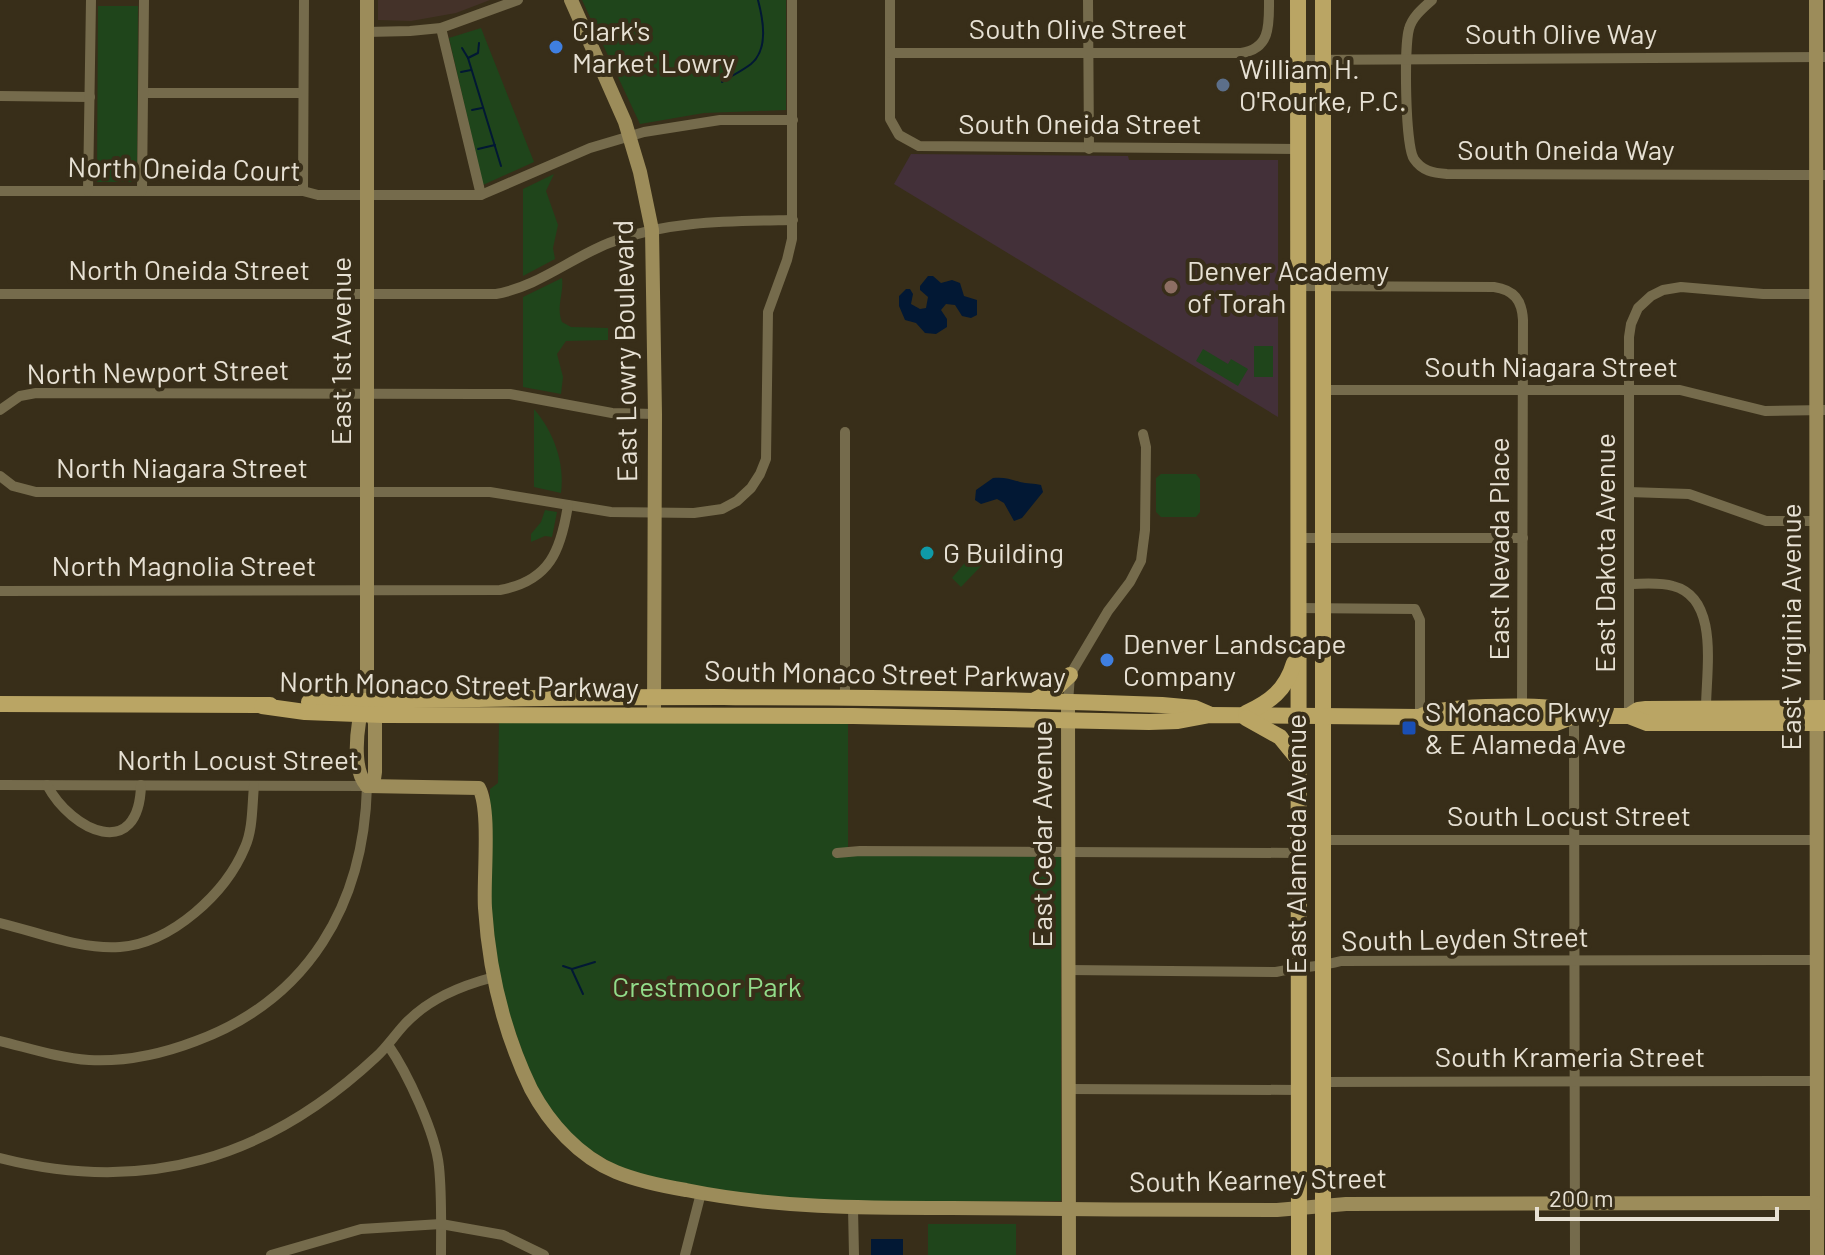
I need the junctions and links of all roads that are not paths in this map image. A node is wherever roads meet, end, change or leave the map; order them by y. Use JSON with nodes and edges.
{"nodes":[{"id":1,"x":91,"y":0,"type":"edge"},
{"id":2,"x":144,"y":0,"type":"edge"},
{"id":3,"x":304,"y":0,"type":"edge"},
{"id":4,"x":367,"y":0,"type":"edge"},
{"id":5,"x":518,"y":0,"type":"edge"},
{"id":6,"x":571,"y":0,"type":"edge"},
{"id":7,"x":792,"y":0,"type":"edge"},
{"id":8,"x":890,"y":0,"type":"edge"},
{"id":9,"x":1088,"y":0,"type":"edge"},
{"id":10,"x":1269,"y":0,"type":"edge"},
{"id":11,"x":1298,"y":0,"type":"edge"},
{"id":12,"x":1323,"y":0,"type":"edge"},
{"id":13,"x":1432,"y":0,"type":"edge"},
{"id":14,"x":1816,"y":0,"type":"edge"},
{"id":15,"x":441,"y":28,"type":"junction"},
{"id":16,"x":367,"y":32,"type":"junction"},
{"id":17,"x":890,"y":53,"type":"junction"},
{"id":18,"x":1088,"y":54,"type":"junction"},
{"id":19,"x":1820,"y":57,"type":"edge"},
{"id":20,"x":1407,"y":58,"type":"junction"},
{"id":21,"x":1323,"y":59,"type":"junction"},
{"id":22,"x":1297,"y":60,"type":"junction"},
{"id":23,"x":143,"y":93,"type":"junction"},
{"id":24,"x":303,"y":93,"type":"junction"},
{"id":25,"x":0,"y":96,"type":"edge"},
{"id":26,"x":90,"y":97,"type":"junction"},
{"id":27,"x":793,"y":120,"type":"junction"},
{"id":28,"x":630,"y":135,"type":"junction"},
{"id":29,"x":1089,"y":149,"type":"junction"},
{"id":30,"x":1297,"y":149,"type":"junction"},
{"id":31,"x":1820,"y":175,"type":"edge"},
{"id":32,"x":0,"y":191,"type":"edge"},
{"id":33,"x":88,"y":191,"type":"junction"},
{"id":34,"x":142,"y":191,"type":"junction"},
{"id":35,"x":303,"y":191,"type":"junction"},
{"id":36,"x":481,"y":195,"type":"junction"},
{"id":37,"x":367,"y":196,"type":"junction"},
{"id":38,"x":793,"y":220,"type":"junction"},
{"id":39,"x":652,"y":230,"type":"junction"},
{"id":40,"x":1297,"y":286,"type":"junction"},
{"id":41,"x":1323,"y":286,"type":"junction"},
{"id":42,"x":0,"y":294,"type":"edge"},
{"id":43,"x":367,"y":294,"type":"junction"},
{"id":44,"x":1817,"y":294,"type":"junction"},
{"id":45,"x":1323,"y":390,"type":"junction"},
{"id":46,"x":1523,"y":390,"type":"junction"},
{"id":47,"x":1629,"y":390,"type":"junction"},
{"id":48,"x":367,"y":393,"type":"junction"},
{"id":49,"x":0,"y":410,"type":"edge"},
{"id":50,"x":1821,"y":410,"type":"edge"},
{"id":51,"x":655,"y":414,"type":"junction"},
{"id":52,"x":845,"y":432,"type":"dead end"},
{"id":53,"x":1143,"y":434,"type":"dead end"},
{"id":54,"x":0,"y":476,"type":"edge"},
{"id":55,"x":367,"y":492,"type":"junction"},
{"id":56,"x":1629,"y":492,"type":"junction"},
{"id":57,"x":568,"y":505,"type":"junction"},
{"id":58,"x":654,"y":513,"type":"junction"},
{"id":59,"x":1817,"y":521,"type":"junction"},
{"id":60,"x":1297,"y":538,"type":"junction"},
{"id":61,"x":1323,"y":538,"type":"junction"},
{"id":62,"x":1523,"y":538,"type":"junction"},
{"id":63,"x":1629,"y":584,"type":"junction"},
{"id":64,"x":367,"y":590,"type":"junction"},
{"id":65,"x":0,"y":591,"type":"edge"},
{"id":66,"x":1297,"y":608,"type":"junction"},
{"id":67,"x":1322,"y":608,"type":"junction"},
{"id":68,"x":1298,"y":650,"type":"junction"},
{"id":69,"x":1821,"y":653,"type":"edge"},
{"id":70,"x":1070,"y":675,"type":"junction"},
{"id":71,"x":654,"y":698,"type":"junction"},
{"id":72,"x":845,"y":699,"type":"junction"},
{"id":73,"x":911,"y":700,"type":"junction"},
{"id":74,"x":1031,"y":702,"type":"junction"},
{"id":75,"x":0,"y":704,"type":"edge"},
{"id":76,"x":1522,"y":708,"type":"junction"},
{"id":77,"x":1706,"y":708,"type":"junction"},
{"id":78,"x":367,"y":710,"type":"junction"},
{"id":79,"x":1068,"y":712,"type":"junction"},
{"id":80,"x":654,"y":715,"type":"junction"},
{"id":81,"x":778,"y":716,"type":"junction"},
{"id":82,"x":853,"y":716,"type":"junction"},
{"id":83,"x":1241,"y":716,"type":"junction"},
{"id":84,"x":1297,"y":716,"type":"junction"},
{"id":85,"x":1574,"y":716,"type":"junction"},
{"id":86,"x":1629,"y":716,"type":"junction"},
{"id":87,"x":1821,"y":716,"type":"edge"},
{"id":88,"x":1322,"y":717,"type":"junction"},
{"id":89,"x":1420,"y":717,"type":"junction"},
{"id":90,"x":1298,"y":759,"type":"junction"},
{"id":91,"x":0,"y":785,"type":"edge"},
{"id":92,"x":47,"y":785,"type":"junction"},
{"id":93,"x":141,"y":785,"type":"junction"},
{"id":94,"x":254,"y":786,"type":"junction"},
{"id":95,"x":367,"y":786,"type":"junction"},
{"id":96,"x":475,"y":786,"type":"joint"},
{"id":97,"x":1322,"y":840,"type":"junction"},
{"id":98,"x":1574,"y":840,"type":"junction"},
{"id":99,"x":1816,"y":840,"type":"junction"},
{"id":100,"x":1068,"y":851,"type":"junction"},
{"id":101,"x":837,"y":853,"type":"dead end"},
{"id":102,"x":1299,"y":853,"type":"junction"},
{"id":103,"x":0,"y":923,"type":"edge"},
{"id":104,"x":1816,"y":960,"type":"junction"},
{"id":105,"x":1574,"y":961,"type":"junction"},
{"id":106,"x":1299,"y":967,"type":"junction"},
{"id":107,"x":1322,"y":967,"type":"junction"},
{"id":108,"x":1068,"y":970,"type":"junction"},
{"id":109,"x":494,"y":977,"type":"junction"},
{"id":110,"x":0,"y":1041,"type":"edge"},
{"id":111,"x":388,"y":1045,"type":"junction"},
{"id":112,"x":1575,"y":1081,"type":"junction"},
{"id":113,"x":1817,"y":1081,"type":"junction"},
{"id":114,"x":1323,"y":1082,"type":"junction"},
{"id":115,"x":1069,"y":1089,"type":"junction"},
{"id":116,"x":1299,"y":1090,"type":"junction"},
{"id":117,"x":0,"y":1158,"type":"edge"},
{"id":118,"x":701,"y":1193,"type":"junction"},
{"id":119,"x":1575,"y":1203,"type":"junction"},
{"id":120,"x":1816,"y":1203,"type":"junction"},
{"id":121,"x":1323,"y":1205,"type":"junction"},
{"id":122,"x":1299,"y":1207,"type":"junction"},
{"id":123,"x":853,"y":1208,"type":"junction"},
{"id":124,"x":1068,"y":1209,"type":"junction"},
{"id":125,"x":441,"y":1224,"type":"junction"},
{"id":126,"x":271,"y":1255,"type":"edge"},
{"id":127,"x":441,"y":1255,"type":"edge"},
{"id":128,"x":544,"y":1255,"type":"edge"},
{"id":129,"x":685,"y":1255,"type":"edge"},
{"id":130,"x":854,"y":1255,"type":"edge"},
{"id":131,"x":1069,"y":1255,"type":"edge"},
{"id":132,"x":1299,"y":1255,"type":"edge"},
{"id":133,"x":1323,"y":1255,"type":"edge"},
{"id":134,"x":1575,"y":1255,"type":"edge"},
{"id":135,"x":1817,"y":1255,"type":"edge"}],
"edges":[{"from":1,"to":26,"type":"street"},
{"from":2,"to":23,"type":"street"},
{"from":3,"to":24,"type":"street"},
{"from":4,"to":16,"type":"street","name":"East 1st Avenue"},
{"from":5,"to":15,"type":"street"},
{"from":6,"to":28,"type":"street","name":"East Lowry Boulevard"},
{"from":7,"to":27,"type":"street","name":"North Niagara Street"},
{"from":8,"to":17,"type":"street"},
{"from":9,"to":18,"type":"street"},
{"from":10,"to":18,"type":"street","name":"South Olive Street"},
{"from":11,"to":22,"type":"main road","name":"East Alameda Avenue"},
{"from":12,"to":21,"type":"main road","name":"East Alameda Avenue"},
{"from":13,"to":20,"type":"street"},
{"from":14,"to":19,"type":"street","name":"East Virginia Avenue"},
{"from":15,"to":16,"type":"street"},
{"from":15,"to":36,"type":"street"},
{"from":16,"to":37,"type":"street","name":"East 1st Avenue"},
{"from":17,"to":18,"type":"street","name":"South Olive Street"},
{"from":17,"to":29,"type":"street","name":"South Oneida Street"},
{"from":18,"to":29,"type":"street"},
{"from":19,"to":20,"type":"street","name":"South Olive Way"},
{"from":19,"to":31,"type":"street","name":"East Virginia Avenue"},
{"from":20,"to":21,"type":"street","name":"South Olive Way"},
{"from":20,"to":31,"type":"street","name":"South Oneida Way"},
{"from":21,"to":22,"type":"street","name":"South Olive Way"},
{"from":21,"to":41,"type":"main road","name":"East Alameda Avenue"},
{"from":22,"to":30,"type":"main road","name":"East Alameda Avenue"},
{"from":23,"to":24,"type":"street"},
{"from":23,"to":34,"type":"street"},
{"from":24,"to":35,"type":"street"},
{"from":25,"to":26,"type":"street"},
{"from":26,"to":33,"type":"street"},
{"from":27,"to":28,"type":"street"},
{"from":27,"to":38,"type":"street","name":"North Niagara Street"},
{"from":28,"to":36,"type":"street"},
{"from":28,"to":39,"type":"street","name":"East Lowry Boulevard"},
{"from":29,"to":30,"type":"street","name":"South Oneida Street"},
{"from":30,"to":40,"type":"main road","name":"East Alameda Avenue"},
{"from":31,"to":44,"type":"street","name":"East Virginia Avenue"},
{"from":32,"to":33,"type":"street","name":"North Oneida Court"},
{"from":33,"to":34,"type":"street","name":"North Oneida Court"},
{"from":34,"to":35,"type":"street","name":"North Oneida Court"},
{"from":35,"to":37,"type":"street","name":"North Oneida Court"},
{"from":36,"to":37,"type":"street","name":"North Oneida Court"},
{"from":37,"to":43,"type":"street","name":"East 1st Avenue"},
{"from":38,"to":39,"type":"street"},
{"from":38,"to":58,"type":"street","name":"North Niagara Street"},
{"from":39,"to":43,"type":"street","name":"North Oneida Street"},
{"from":39,"to":51,"type":"street","name":"East Lowry Boulevard"},
{"from":40,"to":41,"type":"street"},
{"from":40,"to":60,"type":"main road","name":"East Alameda Avenue"},
{"from":41,"to":45,"type":"main road","name":"East Alameda Avenue"},
{"from":41,"to":46,"type":"street","name":"East Nevada Place"},
{"from":42,"to":43,"type":"street","name":"North Oneida Street"},
{"from":43,"to":48,"type":"street","name":"East 1st Avenue"},
{"from":44,"to":47,"type":"street","name":"East Dakota Avenue"},
{"from":44,"to":50,"type":"street","name":"East Virginia Avenue"},
{"from":45,"to":46,"type":"street","name":"South Niagara Street"},
{"from":45,"to":61,"type":"main road","name":"East Alameda Avenue"},
{"from":46,"to":47,"type":"street","name":"South Niagara Street"},
{"from":46,"to":62,"type":"street","name":"East Nevada Place"},
{"from":47,"to":50,"type":"street","name":"South Niagara Street"},
{"from":47,"to":56,"type":"street","name":"East Dakota Avenue"},
{"from":48,"to":49,"type":"street","name":"North Newport Street"},
{"from":48,"to":51,"type":"street","name":"North Newport Street"},
{"from":48,"to":55,"type":"street","name":"East 1st Avenue"},
{"from":50,"to":59,"type":"street","name":"East Virginia Avenue"},
{"from":51,"to":58,"type":"street","name":"East Lowry Boulevard"},
{"from":52,"to":72,"type":"street"},
{"from":53,"to":70,"type":"street","name":"East Cedar Avenue"},
{"from":54,"to":55,"type":"street","name":"North Niagara Street"},
{"from":55,"to":57,"type":"street","name":"North Niagara Street"},
{"from":55,"to":64,"type":"street","name":"East 1st Avenue"},
{"from":56,"to":59,"type":"street"},
{"from":56,"to":63,"type":"street","name":"East Dakota Avenue"},
{"from":57,"to":58,"type":"street","name":"North Niagara Street"},
{"from":57,"to":64,"type":"street","name":"North Magnolia Street"},
{"from":58,"to":71,"type":"street","name":"East Lowry Boulevard"},
{"from":59,"to":69,"type":"street","name":"East Virginia Avenue"},
{"from":60,"to":61,"type":"street"},
{"from":60,"to":66,"type":"main road","name":"East Alameda Avenue"},
{"from":61,"to":62,"type":"street"},
{"from":61,"to":67,"type":"main road","name":"East Alameda Avenue"},
{"from":62,"to":76,"type":"street","name":"East Nevada Place"},
{"from":63,"to":77,"type":"street"},
{"from":63,"to":86,"type":"street","name":"East Dakota Avenue"},
{"from":64,"to":65,"type":"street","name":"North Magnolia Street"},
{"from":64,"to":78,"type":"street","name":"East 1st Avenue"},
{"from":66,"to":67,"type":"street"},
{"from":66,"to":68,"type":"main road","name":"East Alameda Avenue"},
{"from":67,"to":88,"type":"main road","name":"East Alameda Avenue"},
{"from":67,"to":89,"type":"street"},
{"from":68,"to":83,"type":"main road"},
{"from":68,"to":84,"type":"main road","name":"East Alameda Avenue"},
{"from":69,"to":87,"type":"street","name":"East Virginia Avenue"},
{"from":70,"to":74,"type":"main road"},
{"from":70,"to":79,"type":"street","name":"East Cedar Avenue"},
{"from":71,"to":72,"type":"main road","name":"South Monaco Street Parkway"},
{"from":71,"to":78,"type":"main road","name":"North Monaco Street Parkway"},
{"from":71,"to":80,"type":"street","name":"East Lowry Boulevard"},
{"from":72,"to":73,"type":"main road","name":"South Monaco Street Parkway"},
{"from":72,"to":81,"type":"main road"},
{"from":73,"to":74,"type":"main road","name":"South Monaco Street Parkway"},
{"from":73,"to":82,"type":"main road"},
{"from":74,"to":79,"type":"main road","name":"South Monaco Street Parkway"},
{"from":75,"to":78,"type":"main road","name":"North Monaco Street Parkway"},
{"from":76,"to":85,"type":"main road"},
{"from":76,"to":89,"type":"main road"},
{"from":77,"to":86,"type":"main road"},
{"from":77,"to":87,"type":"main road"},
{"from":78,"to":80,"type":"main road","name":"North Monaco Street Parkway"},
{"from":78,"to":95,"type":"street","name":"East 1st Avenue"},
{"from":79,"to":82,"type":"main road","name":"South Monaco Street Parkway"},
{"from":79,"to":83,"type":"main road","name":"South Monaco Street Parkway"},
{"from":79,"to":100,"type":"street","name":"East Cedar Avenue"},
{"from":80,"to":81,"type":"main road","name":"South Monaco Street Parkway"},
{"from":81,"to":82,"type":"main road","name":"South Monaco Street Parkway"},
{"from":83,"to":84,"type":"main road","name":"South Monaco Street Parkway"},
{"from":83,"to":90,"type":"main road"},
{"from":84,"to":88,"type":"main road","name":"South Monaco Street Parkway"},
{"from":84,"to":90,"type":"main road","name":"East Alameda Avenue"},
{"from":85,"to":86,"type":"main road"},
{"from":85,"to":89,"type":"main road"},
{"from":85,"to":98,"type":"street"},
{"from":86,"to":87,"type":"main road"},
{"from":87,"to":99,"type":"street","name":"East Virginia Avenue"},
{"from":88,"to":89,"type":"main road","name":"South Monaco Street Parkway"},
{"from":88,"to":97,"type":"main road","name":"East Alameda Avenue"},
{"from":90,"to":102,"type":"main road","name":"East Alameda Avenue"},
{"from":91,"to":92,"type":"street","name":"North Locust Street"},
{"from":92,"to":93,"type":"street","name":"North Locust Street"},
{"from":92,"to":93,"type":"street"},
{"from":93,"to":94,"type":"street","name":"North Locust Street"},
{"from":94,"to":95,"type":"street","name":"North Locust Street"},
{"from":94,"to":103,"type":"street"},
{"from":95,"to":96,"type":"street","name":"North Locust Street"},
{"from":95,"to":110,"type":"street"},
{"from":96,"to":109,"type":"street","name":"South Kearney Street"},
{"from":97,"to":98,"type":"street","name":"South Locust Street"},
{"from":97,"to":107,"type":"main road","name":"East Alameda Avenue"},
{"from":98,"to":99,"type":"street","name":"South Locust Street"},
{"from":98,"to":105,"type":"street"},
{"from":99,"to":104,"type":"street","name":"East Virginia Avenue"},
{"from":100,"to":101,"type":"street"},
{"from":100,"to":102,"type":"street"},
{"from":100,"to":108,"type":"street","name":"East Cedar Avenue"},
{"from":102,"to":106,"type":"main road","name":"East Alameda Avenue"},
{"from":104,"to":105,"type":"street","name":"South Leyden Street"},
{"from":104,"to":113,"type":"street","name":"East Virginia Avenue"},
{"from":105,"to":107,"type":"street","name":"South Leyden Street"},
{"from":105,"to":112,"type":"street"},
{"from":106,"to":107,"type":"street","name":"South Leyden Street"},
{"from":106,"to":108,"type":"street","name":"South Leyden Street"},
{"from":106,"to":116,"type":"main road","name":"East Alameda Avenue"},
{"from":107,"to":114,"type":"main road","name":"East Alameda Avenue"},
{"from":108,"to":115,"type":"street","name":"East Cedar Avenue"},
{"from":109,"to":111,"type":"street"},
{"from":109,"to":118,"type":"street","name":"South Kearney Street"},
{"from":111,"to":117,"type":"street"},
{"from":111,"to":125,"type":"street"},
{"from":112,"to":113,"type":"street","name":"South Krameria Street"},
{"from":112,"to":114,"type":"street","name":"South Krameria Street"},
{"from":112,"to":119,"type":"street"},
{"from":113,"to":120,"type":"street","name":"East Virginia Avenue"},
{"from":114,"to":121,"type":"main road","name":"East Alameda Avenue"},
{"from":115,"to":116,"type":"street"},
{"from":115,"to":124,"type":"street","name":"East Cedar Avenue"},
{"from":116,"to":122,"type":"main road","name":"East Alameda Avenue"},
{"from":118,"to":123,"type":"street","name":"South Kearney Street"},
{"from":118,"to":129,"type":"street"},
{"from":119,"to":120,"type":"street","name":"South Kearney Street"},
{"from":119,"to":121,"type":"street","name":"South Kearney Street"},
{"from":119,"to":134,"type":"street"},
{"from":120,"to":135,"type":"street","name":"East Virginia Avenue"},
{"from":121,"to":122,"type":"street","name":"South Kearney Street"},
{"from":121,"to":133,"type":"main road","name":"East Alameda Avenue"},
{"from":122,"to":124,"type":"street","name":"South Kearney Street"},
{"from":122,"to":132,"type":"main road","name":"East Alameda Avenue"},
{"from":123,"to":124,"type":"street","name":"South Kearney Street"},
{"from":123,"to":130,"type":"street"},
{"from":124,"to":131,"type":"street","name":"East Cedar Avenue"},
{"from":125,"to":126,"type":"street"},
{"from":125,"to":127,"type":"street"},
{"from":125,"to":128,"type":"street"}]}
